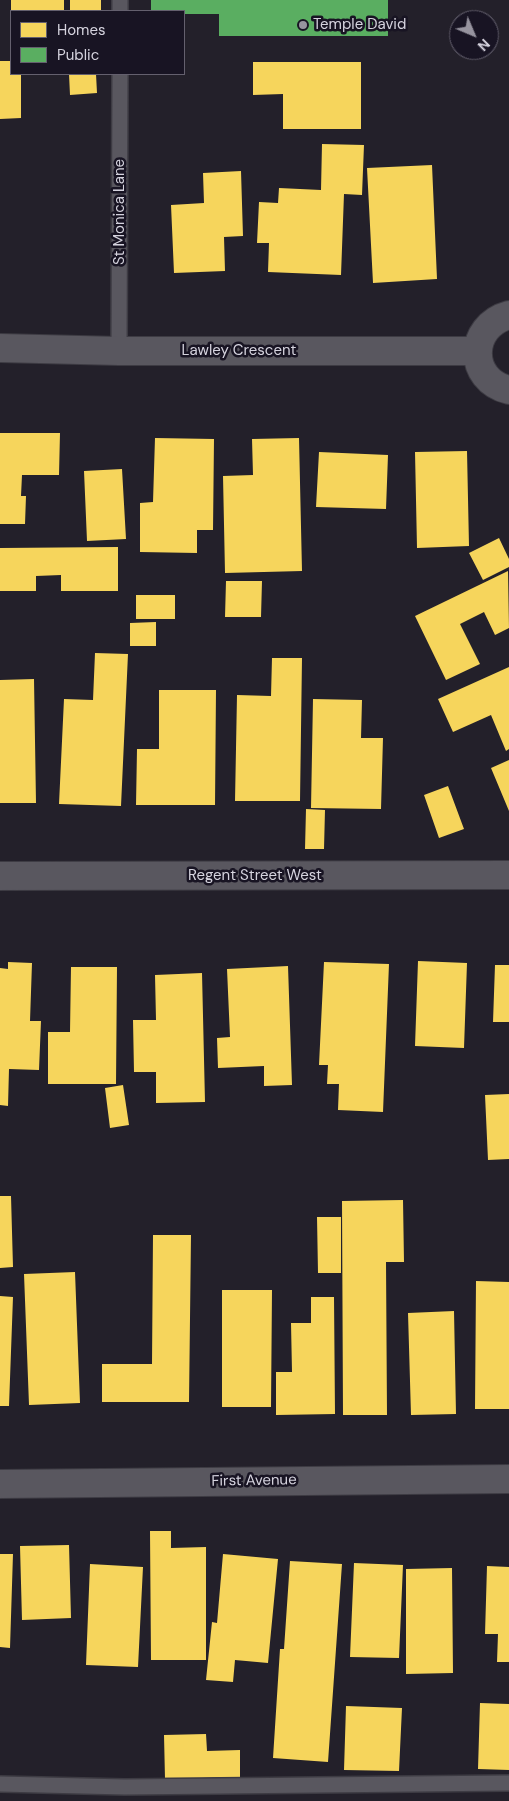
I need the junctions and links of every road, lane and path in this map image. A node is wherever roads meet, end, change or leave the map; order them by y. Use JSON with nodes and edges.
{"nodes":[{"id":1,"x":120,"y":75,"type":"edge"},
{"id":2,"x":509,"y":315,"type":"edge"},
{"id":3,"x":0,"y":348,"type":"edge"},
{"id":4,"x":120,"y":351,"type":"junction"},
{"id":5,"x":478,"y":351,"type":"junction"},
{"id":6,"x":509,"y":390,"type":"edge"},
{"id":7,"x":509,"y":875,"type":"edge"},
{"id":8,"x":0,"y":876,"type":"edge"},
{"id":9,"x":509,"y":1479,"type":"edge"},
{"id":10,"x":0,"y":1484,"type":"edge"},
{"id":11,"x":509,"y":1783,"type":"edge"},
{"id":12,"x":0,"y":1784,"type":"edge"}],
"edges":[{"from":1,"to":4,"type":"lane","name":"St Monica Lane"},
{"from":2,"to":5,"type":"street"},
{"from":3,"to":4,"type":"street","name":"Lawley Crescent"},
{"from":4,"to":5,"type":"street","name":"Lawley Crescent"},
{"from":5,"to":6,"type":"street"},
{"from":7,"to":8,"type":"street","name":"Regent Street West"},
{"from":9,"to":10,"type":"street","name":"First Avenue"},
{"from":11,"to":12,"type":"lane"}]}
